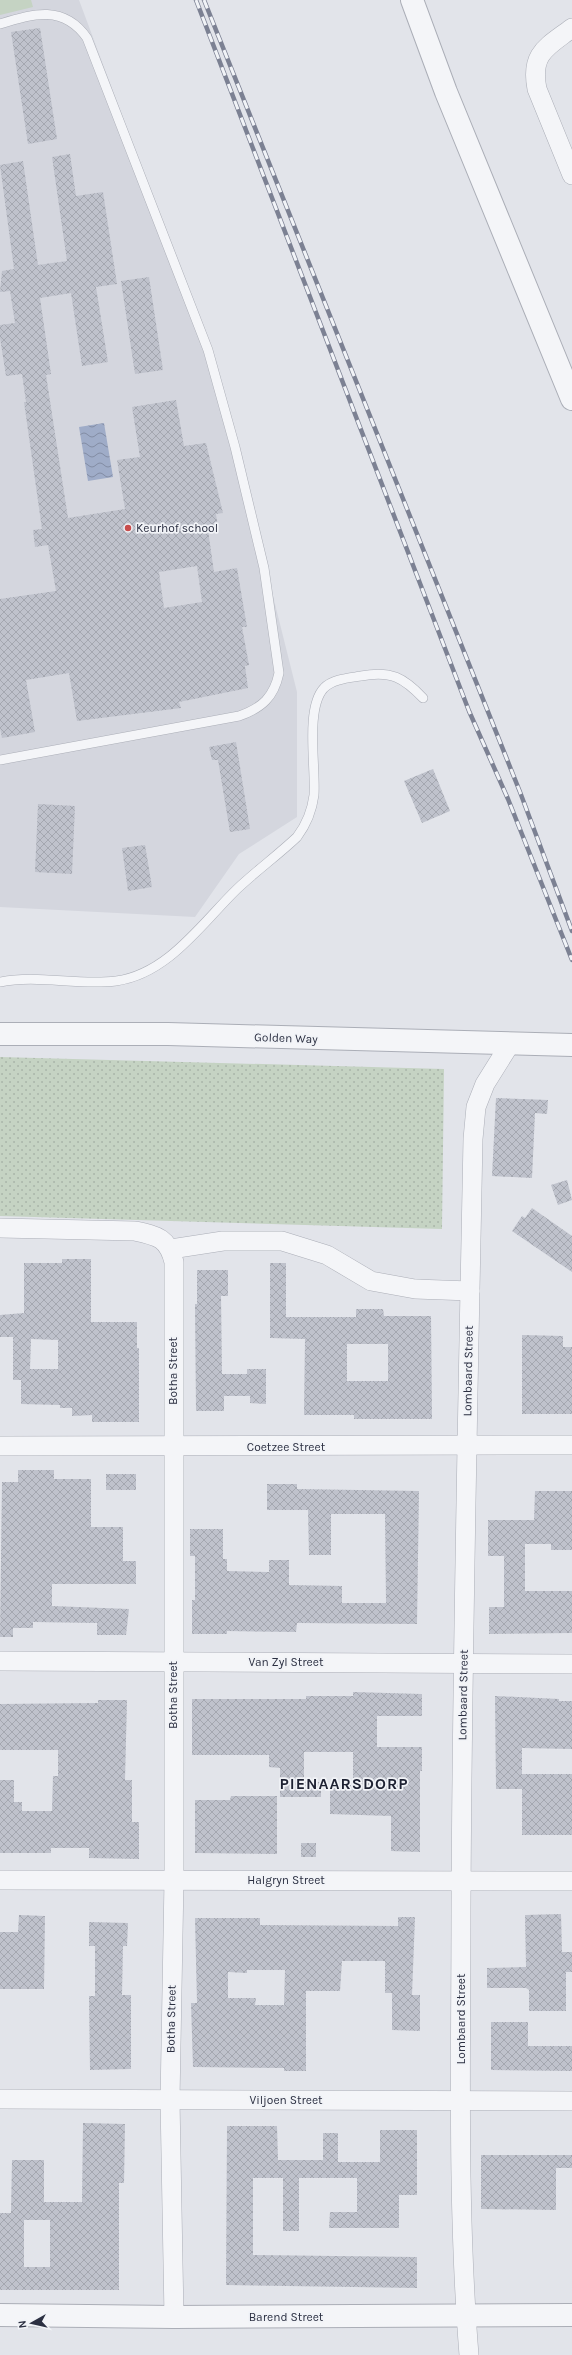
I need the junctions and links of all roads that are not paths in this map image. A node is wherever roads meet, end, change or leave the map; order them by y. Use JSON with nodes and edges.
{"nodes":[{"id":1,"x":412,"y":0,"type":"edge"},
{"id":2,"x":0,"y":24,"type":"edge"},
{"id":3,"x":572,"y":28,"type":"edge"},
{"id":4,"x":572,"y":175,"type":"edge"},
{"id":5,"x":572,"y":399,"type":"edge"},
{"id":6,"x":423,"y":698,"type":"dead end"},
{"id":7,"x":0,"y":760,"type":"edge"},
{"id":8,"x":0,"y":982,"type":"edge"},
{"id":9,"x":0,"y":1034,"type":"edge"},
{"id":10,"x":510,"y":1044,"type":"junction"},
{"id":11,"x":572,"y":1045,"type":"edge"},
{"id":12,"x":0,"y":1228,"type":"edge"},
{"id":13,"x":171,"y":1250,"type":"junction"},
{"id":14,"x":470,"y":1291,"type":"junction"},
{"id":15,"x":0,"y":1446,"type":"edge"},
{"id":16,"x":467,"y":1446,"type":"junction"},
{"id":17,"x":572,"y":1446,"type":"edge"},
{"id":18,"x":173,"y":1447,"type":"junction"},
{"id":19,"x":0,"y":1661,"type":"edge"},
{"id":20,"x":173,"y":1662,"type":"junction"},
{"id":21,"x":463,"y":1663,"type":"junction"},
{"id":22,"x":572,"y":1664,"type":"edge"},
{"id":23,"x":0,"y":1880,"type":"edge"},
{"id":24,"x":174,"y":1880,"type":"junction"},
{"id":25,"x":461,"y":1881,"type":"junction"},
{"id":26,"x":572,"y":1881,"type":"edge"},
{"id":27,"x":0,"y":2099,"type":"edge"},
{"id":28,"x":170,"y":2100,"type":"junction"},
{"id":29,"x":460,"y":2101,"type":"junction"},
{"id":30,"x":572,"y":2101,"type":"edge"},
{"id":31,"x":0,"y":2315,"type":"edge"},
{"id":32,"x":572,"y":2315,"type":"edge"},
{"id":33,"x":466,"y":2316,"type":"junction"},
{"id":34,"x":174,"y":2317,"type":"junction"},
{"id":35,"x":469,"y":2355,"type":"edge"}],
"edges":[{"from":1,"to":5,"type":"street"},
{"from":2,"to":7,"type":"lane"},
{"from":3,"to":4,"type":"street"},
{"from":6,"to":8,"type":"lane"},
{"from":9,"to":10,"type":"street","name":"Golden Way"},
{"from":10,"to":11,"type":"street","name":"Golden Way"},
{"from":10,"to":14,"type":"street","name":"Lombaard Street"},
{"from":12,"to":13,"type":"street"},
{"from":13,"to":14,"type":"street"},
{"from":13,"to":18,"type":"street","name":"Botha Street"},
{"from":14,"to":16,"type":"street","name":"Lombaard Street"},
{"from":15,"to":18,"type":"street","name":"Coetzee Street"},
{"from":16,"to":17,"type":"street","name":"Coetzee Street"},
{"from":16,"to":18,"type":"street","name":"Coetzee Street"},
{"from":16,"to":21,"type":"street","name":"Lombaard Street"},
{"from":18,"to":20,"type":"street","name":"Botha Street"},
{"from":19,"to":20,"type":"street","name":"Van Zyl Street"},
{"from":20,"to":21,"type":"street","name":"Van Zyl Street"},
{"from":20,"to":24,"type":"street","name":"Botha Street"},
{"from":21,"to":22,"type":"street","name":"Van Zyl Street"},
{"from":21,"to":25,"type":"street","name":"Lombaard Street"},
{"from":23,"to":24,"type":"street","name":"Halgryn Street"},
{"from":24,"to":25,"type":"street","name":"Halgryn Street"},
{"from":24,"to":28,"type":"street","name":"Botha Street"},
{"from":25,"to":26,"type":"street","name":"Halgryn Street"},
{"from":25,"to":29,"type":"street","name":"Lombaard Street"},
{"from":27,"to":28,"type":"street","name":"Viljoen Street"},
{"from":28,"to":29,"type":"street","name":"Viljoen Street"},
{"from":28,"to":34,"type":"street","name":"Botha Street"},
{"from":29,"to":30,"type":"street","name":"Viljoen Street"},
{"from":29,"to":33,"type":"street","name":"Lombaard Street"},
{"from":31,"to":34,"type":"street","name":"Barend Street"},
{"from":32,"to":33,"type":"street","name":"Barend Street"},
{"from":33,"to":34,"type":"street","name":"Barend Street"},
{"from":33,"to":35,"type":"street","name":"Lombaard Street"}]}
